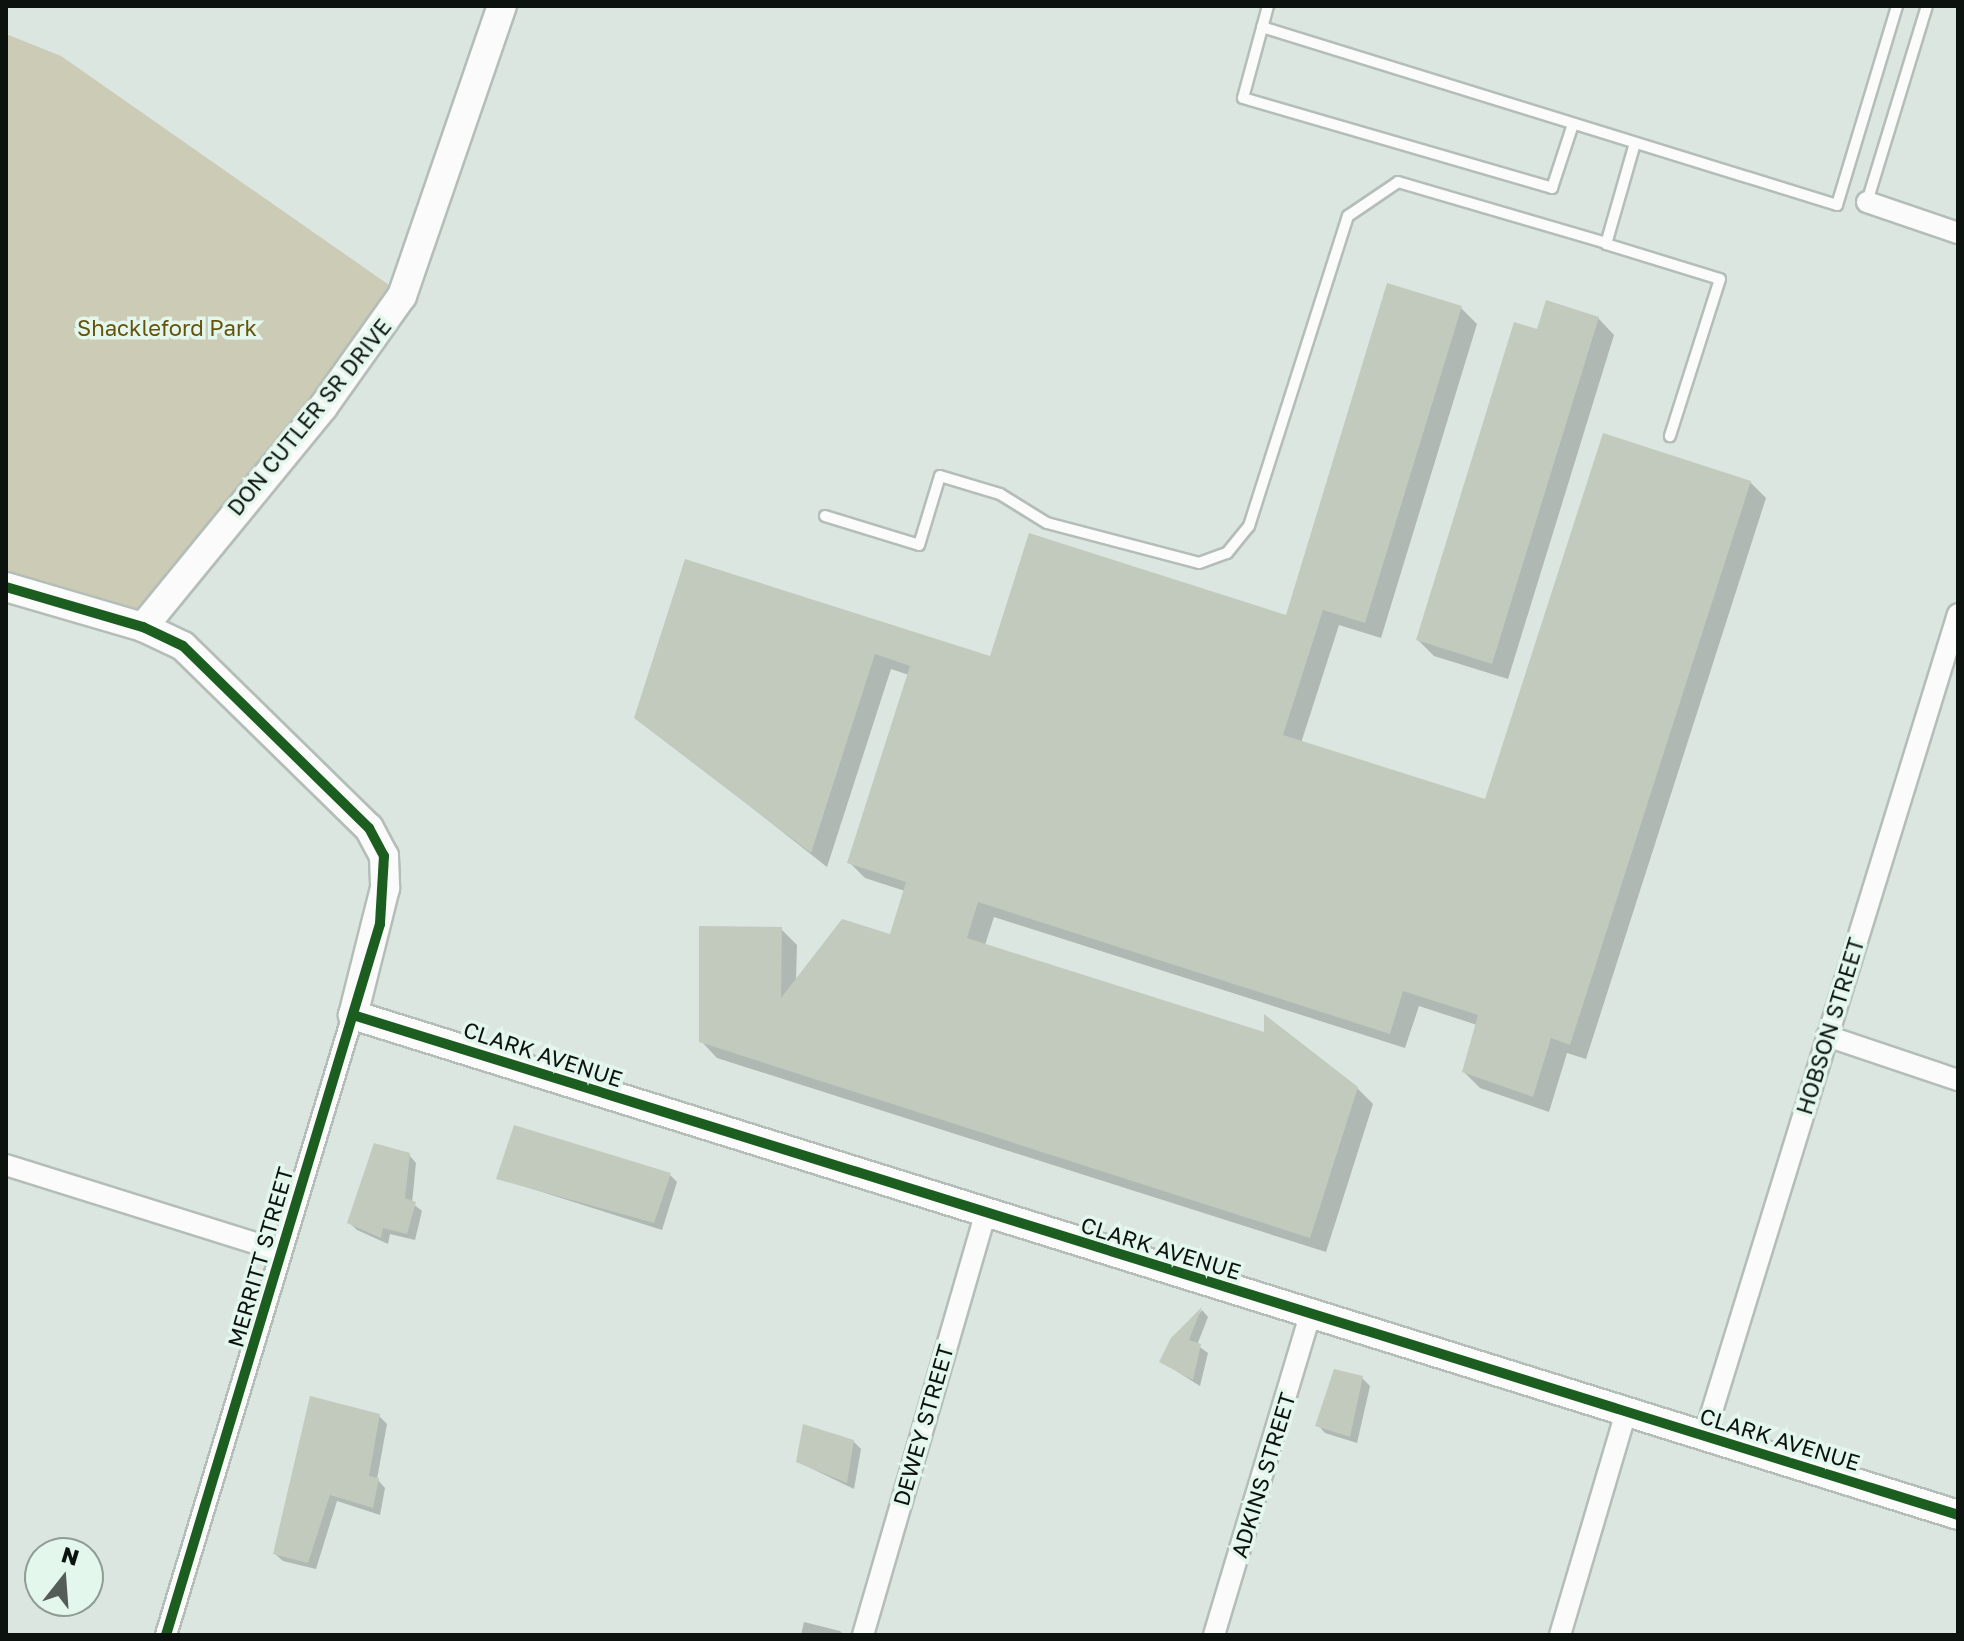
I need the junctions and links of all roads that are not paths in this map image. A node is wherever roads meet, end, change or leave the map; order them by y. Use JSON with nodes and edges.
{"nodes":[{"id":1,"x":502,"y":6,"type":"edge"},
{"id":2,"x":1268,"y":6,"type":"edge"},
{"id":3,"x":1897,"y":6,"type":"edge"},
{"id":4,"x":1927,"y":6,"type":"edge"},
{"id":5,"x":1262,"y":27,"type":"junction"},
{"id":6,"x":1573,"y":124,"type":"junction"},
{"id":7,"x":1635,"y":143,"type":"junction"},
{"id":8,"x":1867,"y":202,"type":"joint"},
{"id":9,"x":1958,"y":233,"type":"edge"},
{"id":10,"x":1607,"y":243,"type":"junction"},
{"id":11,"x":1670,"y":436,"type":"dead end"},
{"id":12,"x":825,"y":516,"type":"dead end"},
{"id":13,"x":6,"y":587,"type":"edge"},
{"id":14,"x":1958,"y":614,"type":"edge"},
{"id":15,"x":143,"y":627,"type":"junction"},
{"id":16,"x":1954,"y":641,"type":"edge"},
{"id":17,"x":353,"y":1015,"type":"junction"},
{"id":18,"x":1827,"y":1036,"type":"junction"},
{"id":19,"x":1958,"y":1080,"type":"edge"},
{"id":20,"x":6,"y":1165,"type":"edge"},
{"id":21,"x":985,"y":1215,"type":"junction"},
{"id":22,"x":281,"y":1251,"type":"junction"},
{"id":23,"x":1310,"y":1315,"type":"junction"},
{"id":24,"x":1626,"y":1412,"type":"junction"},
{"id":25,"x":1704,"y":1437,"type":"junction"},
{"id":26,"x":1958,"y":1515,"type":"edge"},
{"id":27,"x":166,"y":1635,"type":"edge"},
{"id":28,"x":863,"y":1635,"type":"edge"},
{"id":29,"x":1214,"y":1635,"type":"edge"},
{"id":30,"x":1560,"y":1635,"type":"edge"}],
"edges":[{"from":1,"to":15,"type":"street","name":"DON CUTLER SR DRIVE"},
{"from":2,"to":5,"type":"lane"},
{"from":3,"to":7,"type":"lane"},
{"from":4,"to":8,"type":"lane"},
{"from":5,"to":6,"type":"lane"},
{"from":5,"to":6,"type":"lane"},
{"from":6,"to":7,"type":"lane"},
{"from":7,"to":10,"type":"lane"},
{"from":8,"to":9,"type":"street"},
{"from":10,"to":11,"type":"lane"},
{"from":10,"to":12,"type":"lane"},
{"from":13,"to":15,"type":"street"},
{"from":14,"to":16,"type":"street","name":"HOBSON STREET"},
{"from":15,"to":17,"type":"street","name":"MERRITT STREET"},
{"from":16,"to":18,"type":"street","name":"HOBSON STREET"},
{"from":17,"to":21,"type":"street","name":"CLARK AVENUE"},
{"from":17,"to":22,"type":"street","name":"MERRITT STREET"},
{"from":18,"to":19,"type":"street"},
{"from":18,"to":25,"type":"street","name":"HOBSON STREET"},
{"from":20,"to":22,"type":"street"},
{"from":21,"to":23,"type":"street","name":"CLARK AVENUE"},
{"from":21,"to":28,"type":"street","name":"DEWEY STREET"},
{"from":22,"to":27,"type":"street","name":"MERRITT STREET"},
{"from":23,"to":24,"type":"street","name":"CLARK AVENUE"},
{"from":23,"to":29,"type":"street","name":"ADKINS STREET"},
{"from":24,"to":25,"type":"street","name":"CLARK AVENUE"},
{"from":24,"to":30,"type":"street"},
{"from":25,"to":26,"type":"street","name":"CLARK AVENUE"}]}
